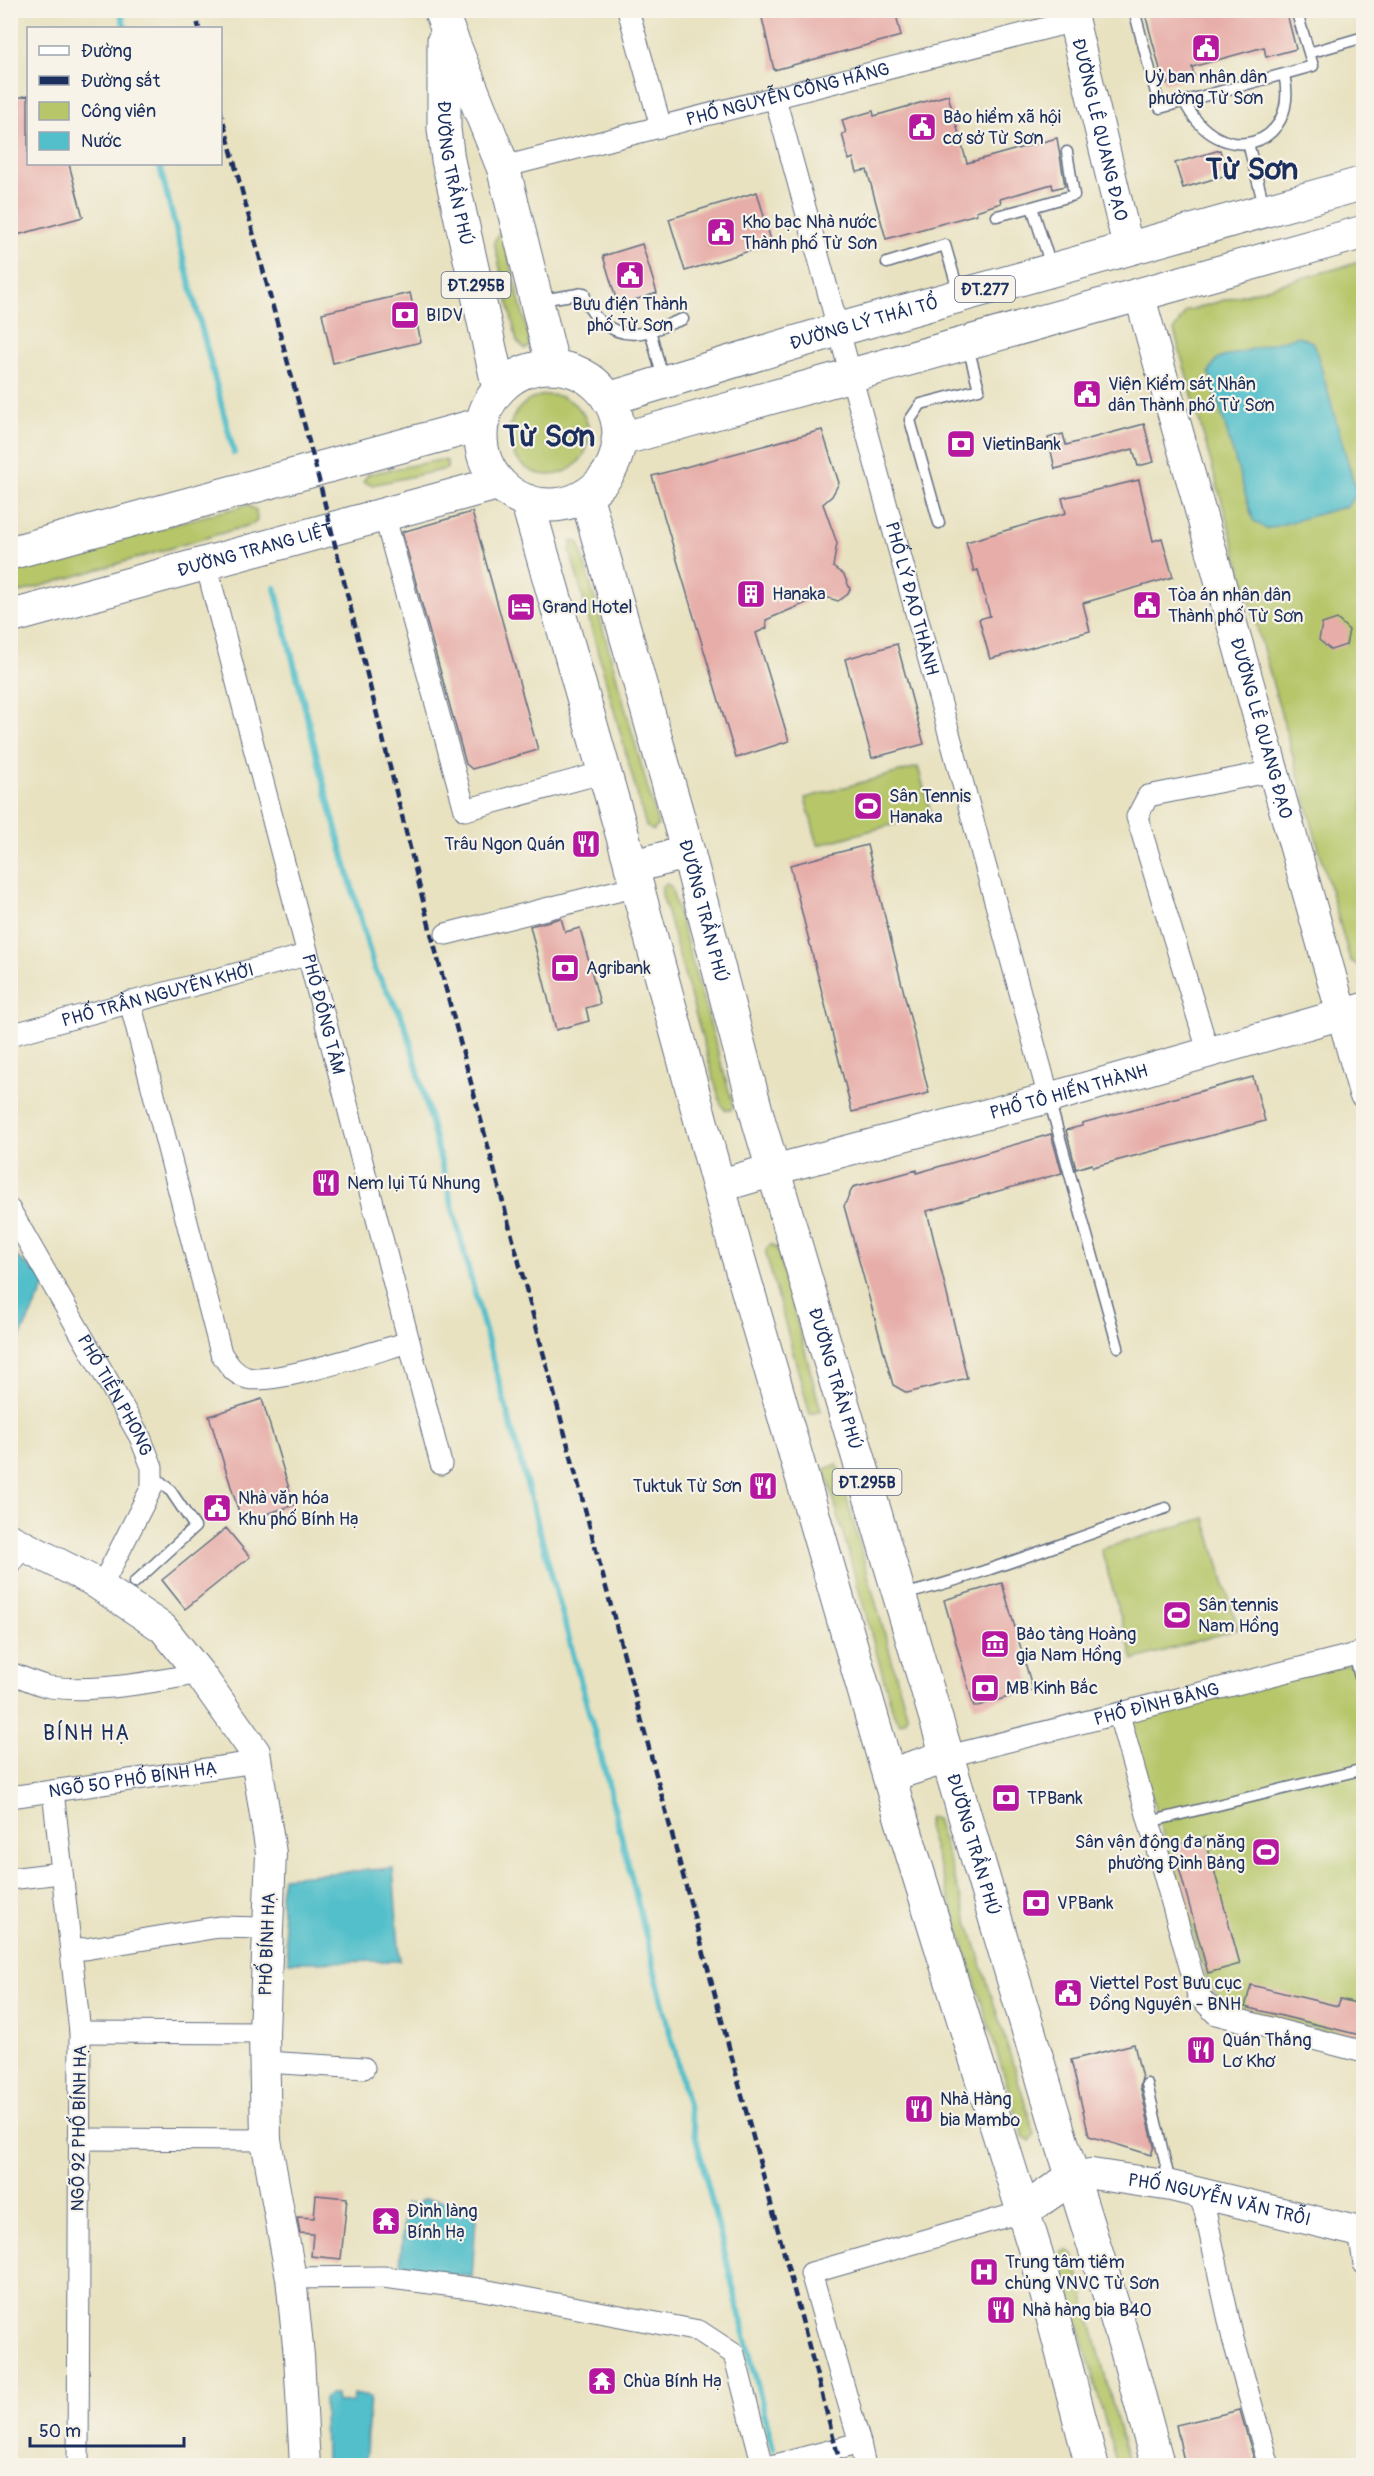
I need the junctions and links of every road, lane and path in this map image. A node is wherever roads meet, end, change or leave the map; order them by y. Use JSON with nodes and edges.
{"nodes":[{"id":1,"x":628,"y":10,"type":"edge"},
{"id":2,"x":1134,"y":10,"type":"edge"},
{"id":3,"x":1296,"y":10,"type":"edge"},
{"id":4,"x":1072,"y":16,"type":"edge"},
{"id":5,"x":442,"y":18,"type":"edge"},
{"id":6,"x":1364,"y":37,"type":"edge"},
{"id":7,"x":1309,"y":53,"type":"junction"},
{"id":8,"x":1284,"y":74,"type":"junction"},
{"id":9,"x":775,"y":98,"type":"junction"},
{"id":10,"x":1184,"y":101,"type":"junction"},
{"id":11,"x":483,"y":121,"type":"junction"},
{"id":12,"x":661,"y":127,"type":"junction"},
{"id":13,"x":444,"y":129,"type":"junction"},
{"id":14,"x":1248,"y":143,"type":"junction"},
{"id":15,"x":1066,"y":152,"type":"dead end"},
{"id":16,"x":503,"y":167,"type":"junction"},
{"id":17,"x":452,"y":180,"type":"junction"},
{"id":18,"x":1364,"y":183,"type":"edge"},
{"id":19,"x":1032,"y":207,"type":"junction"},
{"id":20,"x":1265,"y":210,"type":"junction"},
{"id":21,"x":998,"y":216,"type":"dead end"},
{"id":22,"x":1364,"y":232,"type":"edge"},
{"id":23,"x":1128,"y":248,"type":"junction"},
{"id":24,"x":886,"y":263,"type":"dead end"},
{"id":25,"x":1052,"y":270,"type":"junction"},
{"id":26,"x":960,"y":296,"type":"junction"},
{"id":27,"x":1140,"y":297,"type":"junction"},
{"id":28,"x":538,"y":301,"type":"junction"},
{"id":29,"x":683,"y":319,"type":"dead end"},
{"id":30,"x":650,"y":330,"type":"junction"},
{"id":31,"x":837,"y":330,"type":"junction"},
{"id":32,"x":967,"y":344,"type":"junction"},
{"id":33,"x":553,"y":367,"type":"junction"},
{"id":34,"x":849,"y":377,"type":"junction"},
{"id":35,"x":664,"y":382,"type":"junction"},
{"id":36,"x":499,"y":389,"type":"junction"},
{"id":37,"x":608,"y":399,"type":"junction"},
{"id":38,"x":482,"y":424,"type":"junction"},
{"id":39,"x":618,"y":440,"type":"junction"},
{"id":40,"x":499,"y":483,"type":"junction"},
{"id":41,"x":586,"y":495,"type":"junction"},
{"id":42,"x":527,"y":501,"type":"junction"},
{"id":43,"x":384,"y":514,"type":"junction"},
{"id":44,"x":939,"y":523,"type":"dead end"},
{"id":45,"x":10,"y":553,"type":"edge"},
{"id":46,"x":206,"y":564,"type":"junction"},
{"id":47,"x":10,"y":617,"type":"edge"},
{"id":48,"x":1273,"y":771,"type":"junction"},
{"id":49,"x":605,"y":772,"type":"junction"},
{"id":50,"x":688,"y":852,"type":"junction"},
{"id":51,"x":634,"y":876,"type":"junction"},
{"id":52,"x":446,"y":934,"type":"dead end"},
{"id":53,"x":306,"y":955,"type":"junction"},
{"id":54,"x":130,"y":1002,"type":"junction"},
{"id":55,"x":1353,"y":1011,"type":"edge"},
{"id":56,"x":10,"y":1035,"type":"edge"},
{"id":57,"x":1209,"y":1054,"type":"junction"},
{"id":58,"x":1364,"y":1093,"type":"edge"},
{"id":59,"x":1049,"y":1098,"type":"junction"},
{"id":60,"x":773,"y":1170,"type":"junction"},
{"id":61,"x":718,"y":1186,"type":"junction"},
{"id":62,"x":10,"y":1210,"type":"edge"},
{"id":63,"x":410,"y":1342,"type":"junction"},
{"id":64,"x":1118,"y":1347,"type":"dead end"},
{"id":65,"x":441,"y":1464,"type":"dead end"},
{"id":66,"x":152,"y":1474,"type":"junction"},
{"id":67,"x":1166,"y":1508,"type":"dead end"},
{"id":68,"x":15,"y":1550,"type":"edge"},
{"id":69,"x":134,"y":1583,"type":"dead end"},
{"id":70,"x":101,"y":1587,"type":"junction"},
{"id":71,"x":902,"y":1595,"type":"junction"},
{"id":72,"x":1359,"y":1654,"type":"edge"},
{"id":73,"x":10,"y":1673,"type":"edge"},
{"id":74,"x":199,"y":1673,"type":"junction"},
{"id":75,"x":1364,"y":1692,"type":"edge"},
{"id":76,"x":1119,"y":1715,"type":"junction"},
{"id":77,"x":950,"y":1756,"type":"junction"},
{"id":78,"x":256,"y":1762,"type":"junction"},
{"id":79,"x":1364,"y":1769,"type":"edge"},
{"id":80,"x":890,"y":1775,"type":"junction"},
{"id":81,"x":53,"y":1791,"type":"junction"},
{"id":82,"x":10,"y":1797,"type":"edge"},
{"id":83,"x":1149,"y":1822,"type":"junction"},
{"id":84,"x":60,"y":1873,"type":"junction"},
{"id":85,"x":10,"y":1879,"type":"edge"},
{"id":86,"x":268,"y":1928,"type":"junction"},
{"id":87,"x":72,"y":1948,"type":"junction"},
{"id":88,"x":80,"y":2032,"type":"junction"},
{"id":89,"x":264,"y":2033,"type":"junction"},
{"id":90,"x":1364,"y":2052,"type":"edge"},
{"id":91,"x":265,"y":2062,"type":"junction"},
{"id":92,"x":364,"y":2068,"type":"dead end"},
{"id":93,"x":1147,"y":2084,"type":"dead end"},
{"id":94,"x":79,"y":2139,"type":"junction"},
{"id":95,"x":266,"y":2140,"type":"junction"},
{"id":96,"x":1074,"y":2176,"type":"junction"},
{"id":97,"x":1184,"y":2189,"type":"junction"},
{"id":98,"x":1022,"y":2212,"type":"junction"},
{"id":99,"x":1361,"y":2233,"type":"edge"},
{"id":100,"x":1364,"y":2264,"type":"edge"},
{"id":101,"x":291,"y":2277,"type":"junction"},
{"id":102,"x":860,"y":2443,"type":"junction"},
{"id":103,"x":78,"y":2466,"type":"edge"},
{"id":104,"x":305,"y":2466,"type":"edge"},
{"id":105,"x":763,"y":2466,"type":"edge"},
{"id":106,"x":772,"y":2466,"type":"edge"},
{"id":107,"x":865,"y":2466,"type":"edge"},
{"id":108,"x":1092,"y":2466,"type":"edge"},
{"id":109,"x":1158,"y":2466,"type":"edge"},
{"id":110,"x":1269,"y":2466,"type":"edge"}],
"edges":[{"from":1,"to":12,"type":"street"},
{"from":2,"to":10,"type":"lane"},
{"from":3,"to":7,"type":"lane"},
{"from":4,"to":9,"type":"street","name":"PHỐ NGUYỄN CÔNG HÃNG"},
{"from":4,"to":23,"type":"street","name":"ĐƯỜNG LÊ QUANG ĐẠO"},
{"from":5,"to":11,"type":"main road","name":"ĐƯỜNG TRẦN PHÚ","number":"ĐT.295B"},
{"from":5,"to":13,"type":"main road","name":"ĐƯỜNG TRẦN PHÚ","number":"ĐT.295B"},
{"from":6,"to":7,"type":"lane"},
{"from":7,"to":8,"type":"lane"},
{"from":8,"to":10,"type":"lane"},
{"from":8,"to":14,"type":"lane"},
{"from":9,"to":12,"type":"street","name":"PHỐ NGUYỄN CÔNG HÃNG"},
{"from":9,"to":31,"type":"street","name":"PHỐ LÝ ĐẠO THÀNH"},
{"from":10,"to":14,"type":"lane"},
{"from":11,"to":13,"type":"main road"},
{"from":11,"to":16,"type":"main road","name":"ĐƯỜNG TRẦN PHÚ","number":"ĐT.295B"},
{"from":12,"to":16,"type":"street","name":"PHỐ NGUYỄN CÔNG HÃNG"},
{"from":13,"to":17,"type":"main road","name":"ĐƯỜNG TRẦN PHÚ","number":"ĐT.295B"},
{"from":14,"to":20,"type":"lane"},
{"from":15,"to":19,"type":"lane"},
{"from":16,"to":17,"type":"main road"},
{"from":16,"to":28,"type":"main road","name":"ĐƯỜNG TRẦN PHÚ","number":"ĐT.295B"},
{"from":17,"to":36,"type":"main road","name":"ĐƯỜNG TRẦN PHÚ","number":"ĐT.295B"},
{"from":18,"to":20,"type":"main road","name":"ĐƯỜNG LÝ THÁI TỔ","number":"ĐT.277"},
{"from":19,"to":21,"type":"lane"},
{"from":19,"to":25,"type":"lane"},
{"from":20,"to":23,"type":"main road","name":"ĐƯỜNG LÝ THÁI TỔ","number":"ĐT.277"},
{"from":22,"to":27,"type":"main road"},
{"from":23,"to":25,"type":"main road","name":"ĐƯỜNG LÝ THÁI TỔ","number":"ĐT.277"},
{"from":23,"to":27,"type":"main road"},
{"from":24,"to":26,"type":"lane"},
{"from":25,"to":26,"type":"main road","name":"ĐƯỜNG LÝ THÁI TỔ","number":"ĐT.277"},
{"from":26,"to":31,"type":"main road","name":"ĐƯỜNG LÝ THÁI TỔ","number":"ĐT.277"},
{"from":27,"to":32,"type":"main road"},
{"from":27,"to":48,"type":"street","name":"ĐƯỜNG LÊ QUANG ĐẠO"},
{"from":28,"to":30,"type":"lane"},
{"from":28,"to":33,"type":"main road","name":"ĐƯỜNG TRẦN PHÚ","number":"ĐT.295B"},
{"from":29,"to":30,"type":"lane"},
{"from":30,"to":35,"type":"lane"},
{"from":31,"to":34,"type":"street","name":"PHỐ LÝ ĐẠO THÀNH"},
{"from":31,"to":35,"type":"main road","name":"ĐƯỜNG LÝ THÁI TỔ","number":"ĐT.277"},
{"from":32,"to":34,"type":"main road"},
{"from":32,"to":44,"type":"lane"},
{"from":33,"to":36,"type":"main road"},
{"from":33,"to":37,"type":"main road"},
{"from":34,"to":39,"type":"main road"},
{"from":34,"to":59,"type":"street","name":"PHỐ LÝ ĐẠO THÀNH"},
{"from":35,"to":37,"type":"main road","name":"ĐƯỜNG LÝ THÁI TỔ","number":"ĐT.277"},
{"from":36,"to":38,"type":"main road"},
{"from":37,"to":39,"type":"main road"},
{"from":38,"to":40,"type":"main road"},
{"from":38,"to":45,"type":"main road"},
{"from":39,"to":41,"type":"main road"},
{"from":40,"to":42,"type":"main road"},
{"from":40,"to":43,"type":"main road","name":"ĐƯỜNG TRANG LIỆT"},
{"from":41,"to":42,"type":"main road"},
{"from":41,"to":50,"type":"main road","name":"ĐƯỜNG TRẦN PHÚ","number":"ĐT.295B"},
{"from":42,"to":49,"type":"main road","number":"ĐT.295B"},
{"from":43,"to":46,"type":"main road","name":"ĐƯỜNG TRANG LIỆT"},
{"from":43,"to":49,"type":"street"},
{"from":46,"to":47,"type":"main road","name":"ĐƯỜNG TRANG LIỆT"},
{"from":46,"to":53,"type":"street","name":"PHỐ ĐỒNG TÂM"},
{"from":48,"to":55,"type":"street","name":"ĐƯỜNG LÊ QUANG ĐẠO"},
{"from":48,"to":57,"type":"street"},
{"from":49,"to":51,"type":"main road","number":"ĐT.295B"},
{"from":50,"to":51,"type":"main road"},
{"from":50,"to":60,"type":"main road","name":"ĐƯỜNG TRẦN PHÚ","number":"ĐT.295B"},
{"from":51,"to":52,"type":"street"},
{"from":51,"to":61,"type":"main road","number":"ĐT.295B"},
{"from":53,"to":54,"type":"street","name":"PHỐ TRẦN NGUYÊN KHỞI"},
{"from":53,"to":63,"type":"street","name":"PHỐ ĐỒNG TÂM"},
{"from":54,"to":56,"type":"street","name":"PHỐ TRẦN NGUYÊN KHỞI"},
{"from":54,"to":63,"type":"street"},
{"from":55,"to":57,"type":"street","name":"PHỐ TÔ HIẾN THÀNH"},
{"from":55,"to":58,"type":"street","name":"ĐƯỜNG LÊ QUANG ĐẠO"},
{"from":57,"to":59,"type":"street","name":"PHỐ TÔ HIẾN THÀNH"},
{"from":59,"to":60,"type":"street","name":"PHỐ TÔ HIẾN THÀNH"},
{"from":59,"to":64,"type":"lane"},
{"from":60,"to":61,"type":"main road"},
{"from":60,"to":71,"type":"main road","name":"ĐƯỜNG TRẦN PHÚ","number":"ĐT.295B"},
{"from":61,"to":80,"type":"main road","number":"ĐT.295B"},
{"from":62,"to":66,"type":"street","name":"PHỐ TIỀN PHONG"},
{"from":63,"to":65,"type":"street","name":"PHỐ ĐỒNG TÂM"},
{"from":66,"to":69,"type":"lane"},
{"from":66,"to":70,"type":"street","name":"PHỐ TIỀN PHONG"},
{"from":67,"to":71,"type":"lane"},
{"from":68,"to":70,"type":"street","name":"PHỐ BÍNH HẠ"},
{"from":70,"to":74,"type":"street","name":"PHỐ BÍNH HẠ"},
{"from":71,"to":77,"type":"main road","name":"ĐƯỜNG TRẦN PHÚ","number":"ĐT.295B"},
{"from":72,"to":75,"type":"lane"},
{"from":72,"to":76,"type":"street","name":"PHỐ ĐÌNH BẢNG"},
{"from":73,"to":74,"type":"street"},
{"from":74,"to":78,"type":"street","name":"PHỐ BÍNH HẠ"},
{"from":76,"to":77,"type":"street","name":"PHỐ ĐÌNH BẢNG"},
{"from":76,"to":83,"type":"street"},
{"from":77,"to":80,"type":"main road"},
{"from":77,"to":96,"type":"main road","name":"ĐƯỜNG TRẦN PHÚ","number":"ĐT.295B"},
{"from":78,"to":81,"type":"street","name":"NGÕ 50 PHỐ BÍNH HẠ"},
{"from":78,"to":86,"type":"street","name":"PHỐ BÍNH HẠ"},
{"from":79,"to":83,"type":"lane"},
{"from":80,"to":98,"type":"main road","number":"ĐT.295B"},
{"from":81,"to":82,"type":"street","name":"NGÕ 50 PHỐ BÍNH HẠ"},
{"from":81,"to":84,"type":"street","name":"NGÕ 92 PHỐ BÍNH HẠ"},
{"from":83,"to":90,"type":"street"},
{"from":84,"to":85,"type":"street"},
{"from":84,"to":87,"type":"street","name":"NGÕ 92 PHỐ BÍNH HẠ"},
{"from":86,"to":87,"type":"street"},
{"from":86,"to":89,"type":"street","name":"PHỐ BÍNH HẠ"},
{"from":87,"to":88,"type":"street","name":"NGÕ 92 PHỐ BÍNH HẠ"},
{"from":88,"to":89,"type":"street"},
{"from":88,"to":94,"type":"street","name":"NGÕ 92 PHỐ BÍNH HẠ"},
{"from":89,"to":91,"type":"street","name":"PHỐ BÍNH HẠ"},
{"from":91,"to":92,"type":"street"},
{"from":91,"to":95,"type":"street","name":"PHỐ BÍNH HẠ"},
{"from":93,"to":97,"type":"lane"},
{"from":94,"to":95,"type":"street"},
{"from":94,"to":103,"type":"street","name":"NGÕ 92 PHỐ BÍNH HẠ"},
{"from":95,"to":101,"type":"street","name":"PHỐ BÍNH HẠ"},
{"from":96,"to":97,"type":"street","name":"PHỐ NGUYỄN VĂN TRỖI"},
{"from":96,"to":98,"type":"main road"},
{"from":96,"to":109,"type":"main road","name":"ĐƯỜNG TRẦN PHÚ","number":"ĐT.295B"},
{"from":97,"to":99,"type":"street","name":"PHỐ NGUYỄN VĂN TRỖI"},
{"from":97,"to":110,"type":"street"},
{"from":98,"to":102,"type":"street"},
{"from":98,"to":108,"type":"main road","number":"ĐT.295B"},
{"from":99,"to":100,"type":"street"},
{"from":101,"to":104,"type":"street","name":"PHỐ BÍNH HẠ"},
{"from":101,"to":105,"type":"street"},
{"from":102,"to":106,"type":"street"},
{"from":102,"to":107,"type":"street"}]}
